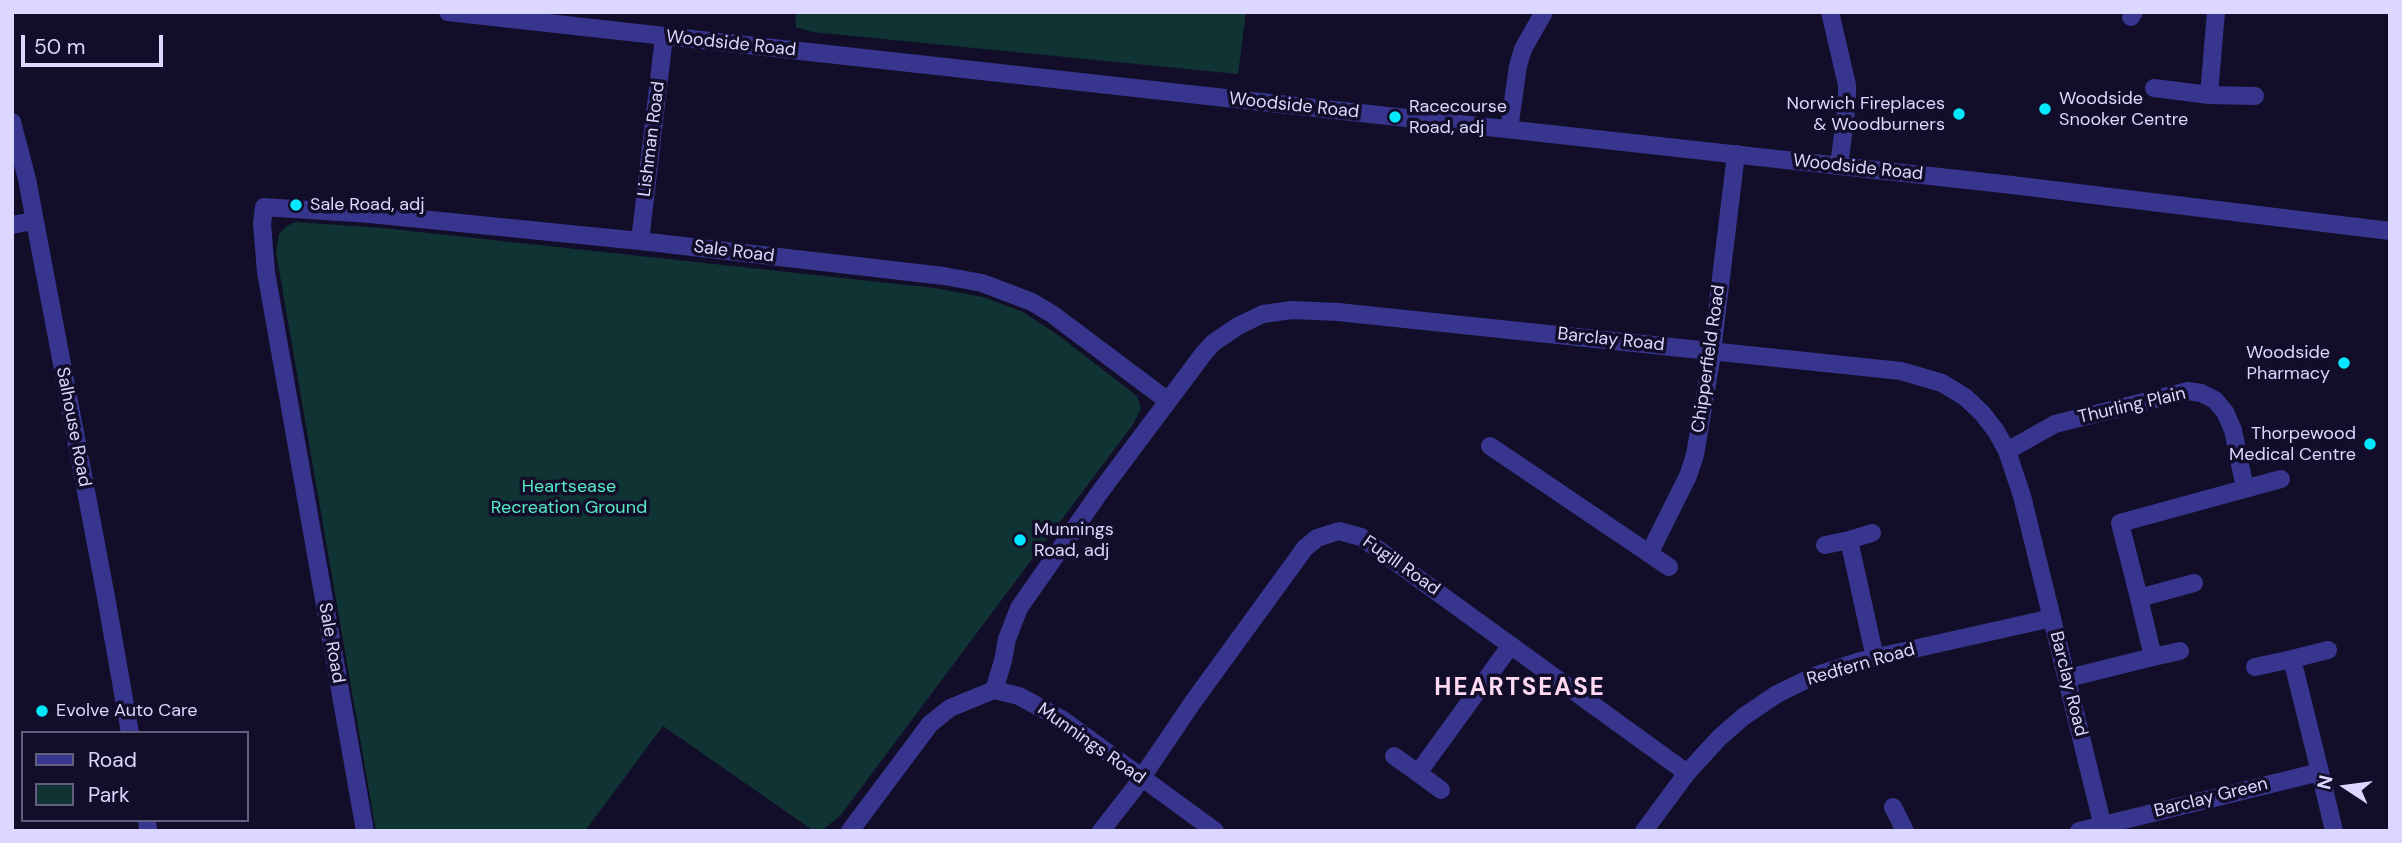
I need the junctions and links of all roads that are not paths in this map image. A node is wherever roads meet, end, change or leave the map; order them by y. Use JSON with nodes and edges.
{"nodes":[{"id":1,"x":449,"y":12,"type":"edge"},
{"id":2,"x":1544,"y":12,"type":"edge"},
{"id":3,"x":1830,"y":12,"type":"edge"},
{"id":4,"x":2216,"y":12,"type":"edge"},
{"id":5,"x":559,"y":18,"type":"edge"},
{"id":6,"x":664,"y":37,"type":"junction"},
{"id":7,"x":2154,"y":88,"type":"dead end"},
{"id":8,"x":2209,"y":95,"type":"junction"},
{"id":9,"x":2255,"y":96,"type":"dead end"},
{"id":10,"x":12,"y":122,"type":"edge"},
{"id":11,"x":1509,"y":130,"type":"junction"},
{"id":12,"x":1736,"y":154,"type":"junction"},
{"id":13,"x":1839,"y":166,"type":"junction"},
{"id":14,"x":33,"y":221,"type":"junction"},
{"id":15,"x":12,"y":225,"type":"edge"},
{"id":16,"x":2390,"y":231,"type":"edge"},
{"id":17,"x":640,"y":241,"type":"junction"},
{"id":18,"x":1712,"y":351,"type":"junction"},
{"id":19,"x":1168,"y":401,"type":"junction"},
{"id":20,"x":1490,"y":446,"type":"dead end"},
{"id":21,"x":2007,"y":451,"type":"junction"},
{"id":22,"x":2281,"y":479,"type":"dead end"},
{"id":23,"x":2245,"y":488,"type":"junction"},
{"id":24,"x":1872,"y":533,"type":"dead end"},
{"id":25,"x":1849,"y":540,"type":"junction"},
{"id":26,"x":1825,"y":545,"type":"dead end"},
{"id":27,"x":1649,"y":554,"type":"junction"},
{"id":28,"x":1669,"y":567,"type":"dead end"},
{"id":29,"x":2194,"y":583,"type":"dead end"},
{"id":30,"x":2139,"y":598,"type":"junction"},
{"id":31,"x":2052,"y":618,"type":"junction"},
{"id":32,"x":1511,"y":645,"type":"junction"},
{"id":33,"x":2328,"y":650,"type":"dead end"},
{"id":34,"x":2180,"y":651,"type":"dead end"},
{"id":35,"x":2153,"y":657,"type":"junction"},
{"id":36,"x":1875,"y":658,"type":"junction"},
{"id":37,"x":2292,"y":659,"type":"junction"},
{"id":38,"x":2255,"y":667,"type":"dead end"},
{"id":39,"x":2068,"y":678,"type":"junction"},
{"id":40,"x":995,"y":690,"type":"junction"},
{"id":41,"x":130,"y":731,"type":"edge"},
{"id":42,"x":1394,"y":756,"type":"dead end"},
{"id":43,"x":2320,"y":772,"type":"junction"},
{"id":44,"x":1418,"y":773,"type":"junction"},
{"id":45,"x":1687,"y":773,"type":"junction"},
{"id":46,"x":1140,"y":778,"type":"junction"},
{"id":47,"x":1441,"y":790,"type":"dead end"},
{"id":48,"x":1893,"y":807,"type":"dead end"},
{"id":49,"x":2103,"y":828,"type":"edge"},
{"id":50,"x":365,"y":831,"type":"edge"},
{"id":51,"x":849,"y":831,"type":"edge"},
{"id":52,"x":1101,"y":831,"type":"edge"},
{"id":53,"x":1215,"y":831,"type":"edge"},
{"id":54,"x":1644,"y":831,"type":"edge"},
{"id":55,"x":1905,"y":831,"type":"edge"},
{"id":56,"x":2079,"y":831,"type":"edge"},
{"id":57,"x":2334,"y":831,"type":"edge"}],
"edges":[{"from":1,"to":5,"type":"street","name":"Woodside Road"},
{"from":2,"to":11,"type":"street"},
{"from":3,"to":13,"type":"street"},
{"from":4,"to":8,"type":"street"},
{"from":5,"to":6,"type":"street","name":"Woodside Road"},
{"from":6,"to":11,"type":"street","name":"Woodside Road"},
{"from":6,"to":17,"type":"street","name":"Lishman Road"},
{"from":7,"to":8,"type":"street"},
{"from":8,"to":9,"type":"street"},
{"from":10,"to":14,"type":"street","name":"Salhouse Road"},
{"from":11,"to":12,"type":"street","name":"Woodside Road"},
{"from":12,"to":13,"type":"street","name":"Woodside Road"},
{"from":12,"to":18,"type":"street","name":"Chipperfield Road"},
{"from":13,"to":16,"type":"street","name":"Woodside Road"},
{"from":14,"to":15,"type":"street"},
{"from":14,"to":41,"type":"street","name":"Salhouse Road"},
{"from":17,"to":19,"type":"street","name":"Sale Road"},
{"from":17,"to":50,"type":"street","name":"Sale Road"},
{"from":18,"to":19,"type":"street","name":"Barclay Road"},
{"from":18,"to":21,"type":"street","name":"Barclay Road"},
{"from":18,"to":27,"type":"street","name":"Chipperfield Road"},
{"from":19,"to":40,"type":"street","name":"Barclay Road"},
{"from":20,"to":27,"type":"street"},
{"from":21,"to":23,"type":"street","name":"Thurling Plain"},
{"from":21,"to":31,"type":"street","name":"Barclay Road"},
{"from":22,"to":23,"type":"street"},
{"from":23,"to":30,"type":"street"},
{"from":24,"to":25,"type":"street"},
{"from":25,"to":26,"type":"street"},
{"from":25,"to":36,"type":"street"},
{"from":27,"to":28,"type":"street"},
{"from":29,"to":30,"type":"street"},
{"from":30,"to":35,"type":"street"},
{"from":31,"to":36,"type":"street","name":"Redfern Road"},
{"from":31,"to":39,"type":"street","name":"Barclay Road"},
{"from":32,"to":44,"type":"street"},
{"from":32,"to":45,"type":"street","name":"Fugill Road"},
{"from":32,"to":46,"type":"street","name":"Fugill Road"},
{"from":33,"to":37,"type":"street"},
{"from":34,"to":35,"type":"street"},
{"from":35,"to":39,"type":"street"},
{"from":36,"to":45,"type":"street","name":"Redfern Road"},
{"from":37,"to":38,"type":"street"},
{"from":37,"to":43,"type":"street"},
{"from":39,"to":49,"type":"street","name":"Barclay Road"},
{"from":40,"to":46,"type":"street","name":"Munnings Road"},
{"from":40,"to":51,"type":"street"},
{"from":42,"to":44,"type":"street"},
{"from":43,"to":49,"type":"street","name":"Barclay Green"},
{"from":43,"to":57,"type":"street"},
{"from":44,"to":47,"type":"street"},
{"from":45,"to":54,"type":"street","name":"Redfern Road"},
{"from":46,"to":52,"type":"street","name":"Fugill Road"},
{"from":46,"to":53,"type":"street","name":"Munnings Road"},
{"from":48,"to":55,"type":"street"},
{"from":49,"to":56,"type":"street","name":"Barclay Green"}]}
